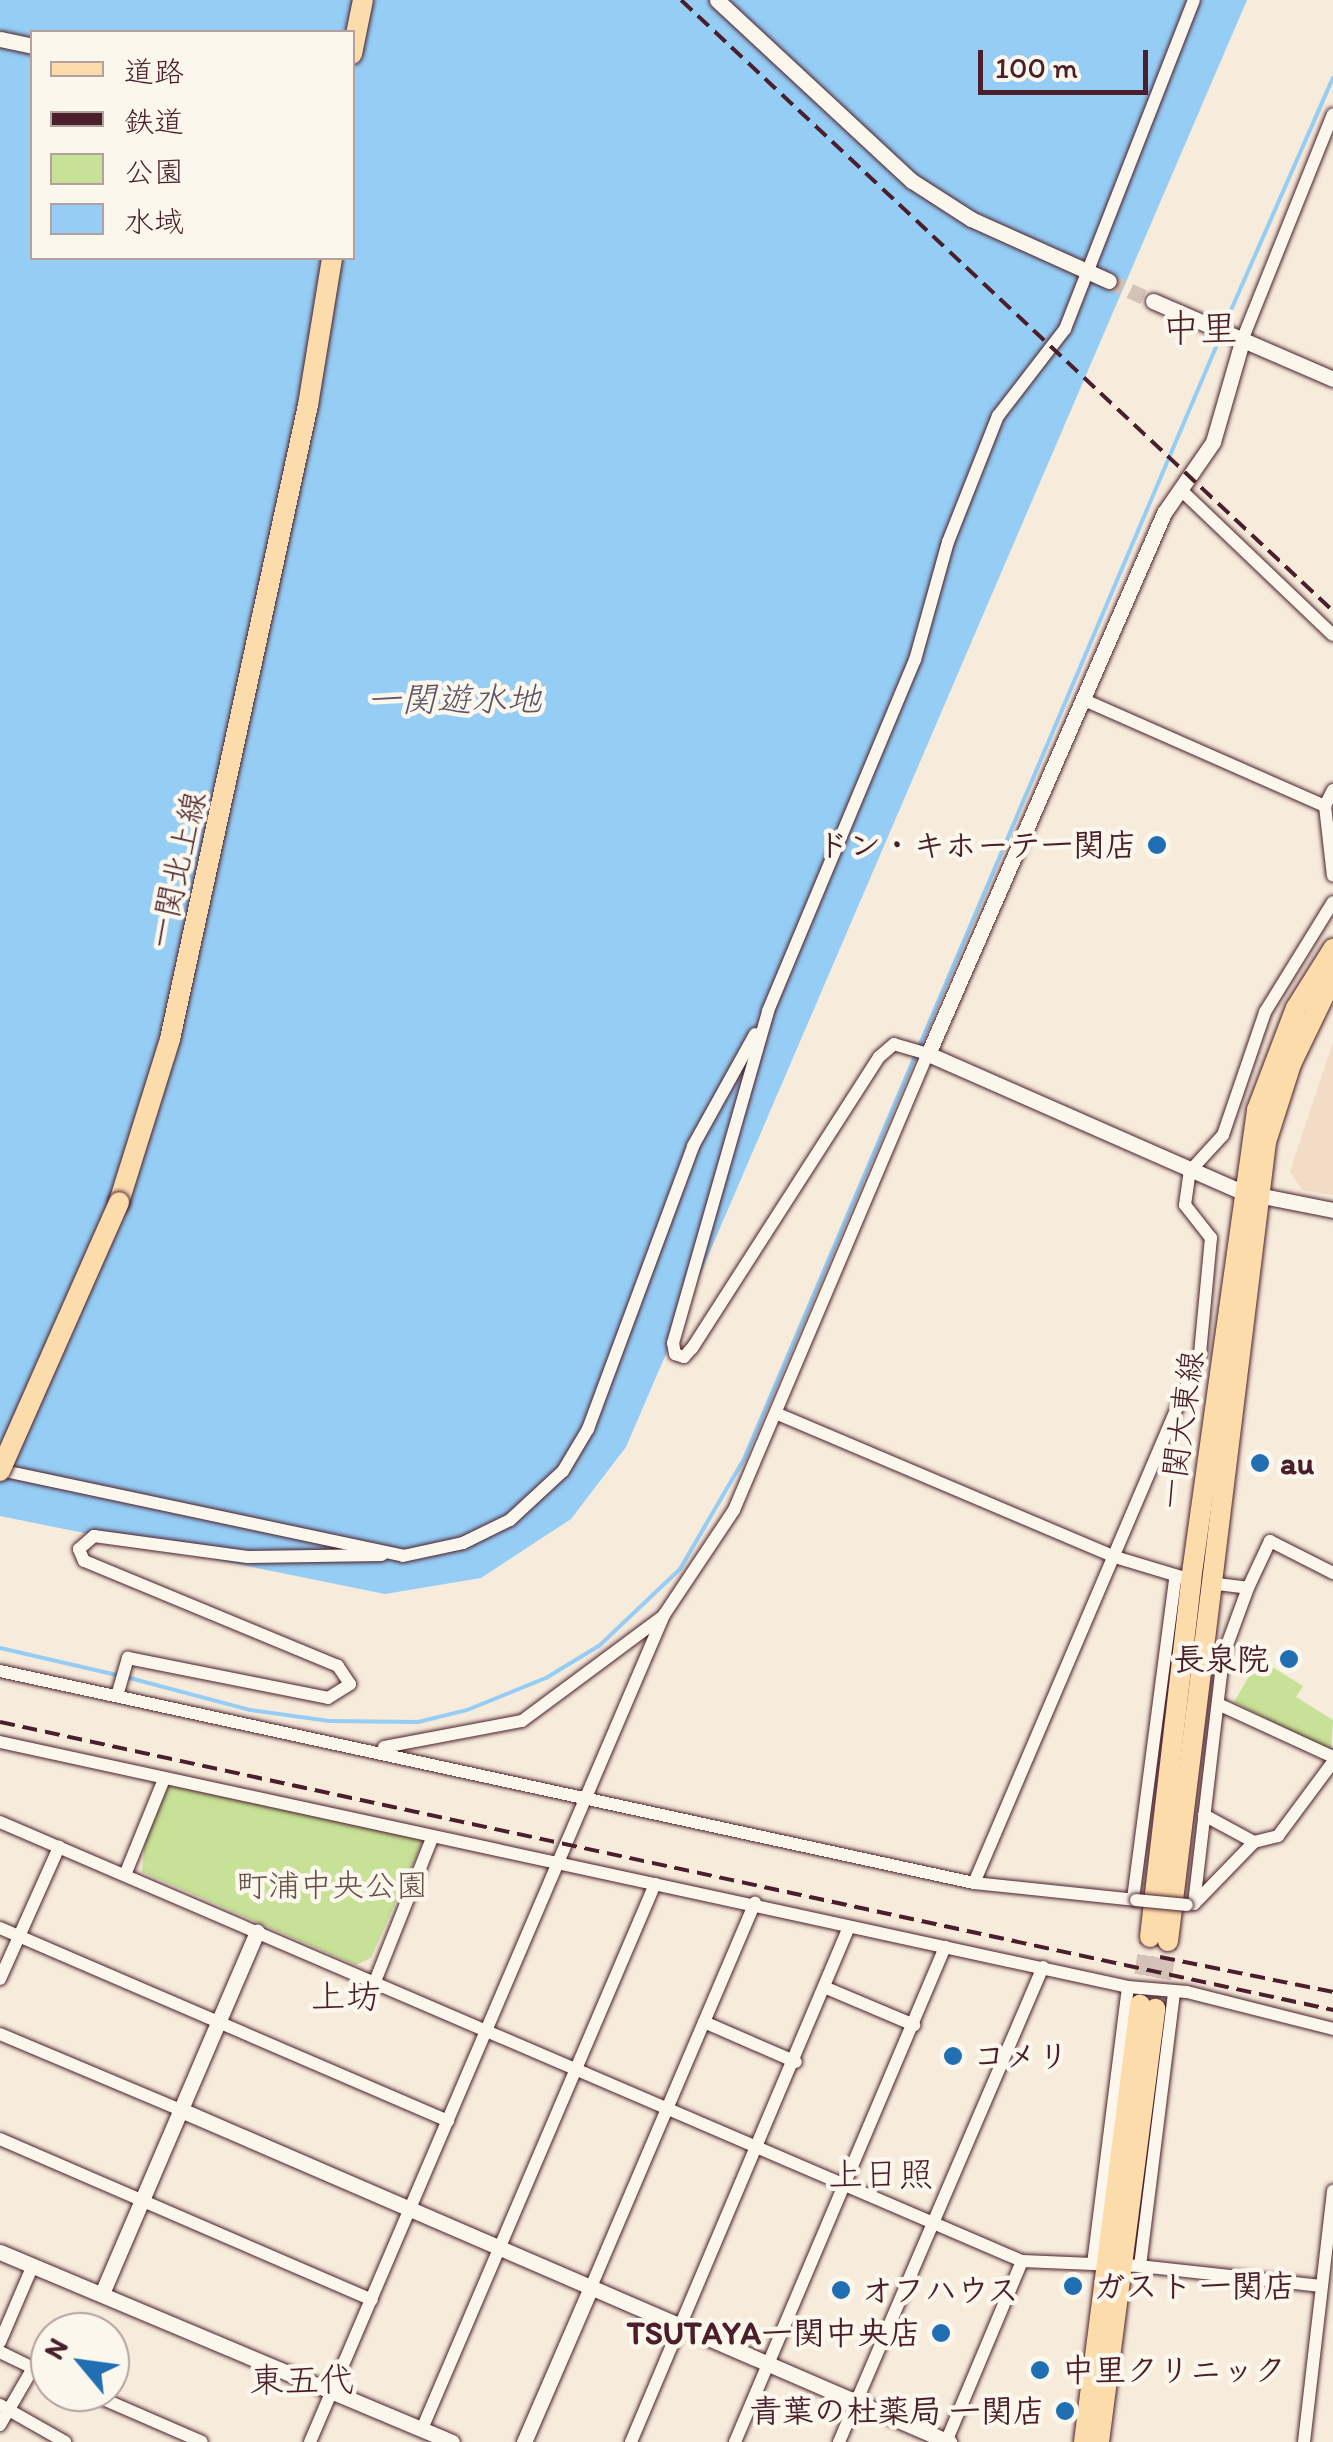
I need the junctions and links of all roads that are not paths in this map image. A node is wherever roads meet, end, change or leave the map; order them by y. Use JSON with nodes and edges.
{"nodes":[{"id":1,"x":363,"y":0,"type":"edge"},
{"id":2,"x":718,"y":0,"type":"edge"},
{"id":3,"x":1194,"y":0,"type":"edge"},
{"id":4,"x":0,"y":39,"type":"edge"},
{"id":5,"x":355,"y":39,"type":"edge"},
{"id":6,"x":30,"y":46,"type":"edge"},
{"id":7,"x":1333,"y":114,"type":"edge"},
{"id":8,"x":332,"y":260,"type":"edge"},
{"id":9,"x":1083,"y":271,"type":"junction"},
{"id":10,"x":1109,"y":282,"type":"tunnel mouth"},
{"id":11,"x":1153,"y":300,"type":"tunnel mouth"},
{"id":12,"x":1243,"y":338,"type":"junction"},
{"id":13,"x":1333,"y":379,"type":"edge"},
{"id":14,"x":1180,"y":490,"type":"junction"},
{"id":15,"x":1333,"y":634,"type":"edge"},
{"id":16,"x":1082,"y":699,"type":"junction"},
{"id":17,"x":1333,"y":790,"type":"edge"},
{"id":18,"x":1325,"y":806,"type":"junction"},
{"id":19,"x":1333,"y":876,"type":"edge"},
{"id":20,"x":1333,"y":902,"type":"edge"},
{"id":21,"x":1333,"y":948,"type":"edge"},
{"id":22,"x":1333,"y":977,"type":"edge"},
{"id":23,"x":768,"y":1010,"type":"junction"},
{"id":24,"x":925,"y":1053,"type":"junction"},
{"id":25,"x":1190,"y":1171,"type":"junction"},
{"id":26,"x":1251,"y":1194,"type":"junction"},
{"id":27,"x":1333,"y":1210,"type":"edge"},
{"id":28,"x":778,"y":1414,"type":"junction"},
{"id":29,"x":0,"y":1470,"type":"edge"},
{"id":30,"x":389,"y":1553,"type":"junction"},
{"id":31,"x":1115,"y":1556,"type":"junction"},
{"id":32,"x":1333,"y":1572,"type":"edge"},
{"id":33,"x":1192,"y":1580,"type":"junction"},
{"id":34,"x":1248,"y":1588,"type":"junction"},
{"id":35,"x":664,"y":1615,"type":"junction"},
{"id":36,"x":0,"y":1670,"type":"edge"},
{"id":37,"x":118,"y":1692,"type":"junction"},
{"id":38,"x":1218,"y":1704,"type":"junction"},
{"id":39,"x":0,"y":1742,"type":"edge"},
{"id":40,"x":378,"y":1748,"type":"junction"},
{"id":41,"x":1331,"y":1767,"type":"edge"},
{"id":42,"x":164,"y":1779,"type":"junction"},
{"id":43,"x":588,"y":1797,"type":"junction"},
{"id":44,"x":1204,"y":1815,"type":"junction"},
{"id":45,"x":0,"y":1822,"type":"edge"},
{"id":46,"x":433,"y":1836,"type":"junction"},
{"id":47,"x":1254,"y":1842,"type":"junction"},
{"id":48,"x":58,"y":1847,"type":"junction"},
{"id":49,"x":557,"y":1862,"type":"junction"},
{"id":50,"x":125,"y":1875,"type":"junction"},
{"id":51,"x":974,"y":1883,"type":"junction"},
{"id":52,"x":655,"y":1884,"type":"junction"},
{"id":53,"x":1134,"y":1900,"type":"junction"},
{"id":54,"x":755,"y":1903,"type":"junction"},
{"id":55,"x":1191,"y":1904,"type":"junction"},
{"id":56,"x":849,"y":1927,"type":"junction"},
{"id":57,"x":0,"y":1928,"type":"edge"},
{"id":58,"x":257,"y":1932,"type":"junction"},
{"id":59,"x":18,"y":1936,"type":"junction"},
{"id":60,"x":1159,"y":1939,"type":"tunnel mouth"},
{"id":61,"x":945,"y":1948,"type":"junction"},
{"id":62,"x":1043,"y":1967,"type":"junction"},
{"id":63,"x":0,"y":1979,"type":"edge"},
{"id":64,"x":374,"y":1984,"type":"junction"},
{"id":65,"x":824,"y":1987,"type":"junction"},
{"id":66,"x":1128,"y":1987,"type":"junction"},
{"id":67,"x":1174,"y":1993,"type":"junction"},
{"id":68,"x":1148,"y":2007,"type":"tunnel mouth"},
{"id":69,"x":219,"y":2022,"type":"junction"},
{"id":70,"x":704,"y":2022,"type":"junction"},
{"id":71,"x":914,"y":2025,"type":"junction"},
{"id":72,"x":1333,"y":2029,"type":"edge"},
{"id":73,"x":487,"y":2031,"type":"junction"},
{"id":74,"x":0,"y":2034,"type":"edge"},
{"id":75,"x":796,"y":2062,"type":"junction"},
{"id":76,"x":577,"y":2070,"type":"junction"},
{"id":77,"x":666,"y":2109,"type":"junction"},
{"id":78,"x":181,"y":2110,"type":"junction"},
{"id":79,"x":448,"y":2121,"type":"junction"},
{"id":80,"x":0,"y":2139,"type":"edge"},
{"id":81,"x":758,"y":2148,"type":"junction"},
{"id":82,"x":845,"y":2185,"type":"junction"},
{"id":83,"x":1333,"y":2191,"type":"edge"},
{"id":84,"x":142,"y":2201,"type":"junction"},
{"id":85,"x":412,"y":2210,"type":"junction"},
{"id":86,"x":934,"y":2223,"type":"junction"},
{"id":87,"x":500,"y":2249,"type":"junction"},
{"id":88,"x":0,"y":2252,"type":"edge"},
{"id":89,"x":1022,"y":2262,"type":"junction"},
{"id":90,"x":1115,"y":2265,"type":"junction"},
{"id":91,"x":33,"y":2266,"type":"junction"},
{"id":92,"x":1320,"y":2286,"type":"junction"},
{"id":93,"x":591,"y":2287,"type":"junction"},
{"id":94,"x":103,"y":2291,"type":"junction"},
{"id":95,"x":372,"y":2300,"type":"junction"},
{"id":96,"x":681,"y":2326,"type":"junction"},
{"id":97,"x":0,"y":2342,"type":"edge"},
{"id":98,"x":0,"y":2352,"type":"edge"},
{"id":99,"x":767,"y":2363,"type":"junction"},
{"id":100,"x":30,"y":2367,"type":"edge"},
{"id":101,"x":30,"y":2372,"type":"edge"},
{"id":102,"x":332,"y":2391,"type":"junction"},
{"id":103,"x":856,"y":2401,"type":"junction"},
{"id":104,"x":5,"y":2408,"type":"edge"},
{"id":105,"x":130,"y":2411,"type":"edge"},
{"id":106,"x":0,"y":2425,"type":"edge"},
{"id":107,"x":422,"y":2429,"type":"junction"},
{"id":108,"x":199,"y":2441,"type":"edge"},
{"id":109,"x":64,"y":2442,"type":"edge"},
{"id":110,"x":310,"y":2442,"type":"edge"},
{"id":111,"x":452,"y":2442,"type":"edge"},
{"id":112,"x":524,"y":2442,"type":"edge"},
{"id":113,"x":631,"y":2442,"type":"edge"},
{"id":114,"x":735,"y":2442,"type":"edge"},
{"id":115,"x":839,"y":2442,"type":"edge"},
{"id":116,"x":947,"y":2442,"type":"edge"},
{"id":117,"x":1084,"y":2442,"type":"edge"},
{"id":118,"x":1100,"y":2442,"type":"edge"},
{"id":119,"x":1304,"y":2442,"type":"edge"}],
"edges":[{"from":1,"to":5,"type":"main road"},
{"from":2,"to":9,"type":"street"},
{"from":3,"to":9,"type":"street"},
{"from":4,"to":6,"type":"street"},
{"from":7,"to":12,"type":"street"},
{"from":8,"to":29,"type":"main road","name":"一関北上線","bridge":true},
{"from":9,"to":10,"type":"street"},
{"from":9,"to":23,"type":"street"},
{"from":11,"to":12,"type":"street"},
{"from":12,"to":13,"type":"street"},
{"from":12,"to":14,"type":"street"},
{"from":14,"to":15,"type":"street"},
{"from":14,"to":16,"type":"street"},
{"from":16,"to":18,"type":"street"},
{"from":16,"to":24,"type":"street"},
{"from":17,"to":18,"type":"street"},
{"from":18,"to":19,"type":"street"},
{"from":20,"to":25,"type":"street"},
{"from":21,"to":26,"type":"main road","name":"一関大東線"},
{"from":22,"to":26,"type":"main road","name":"一関大東線"},
{"from":23,"to":24,"type":"street"},
{"from":23,"to":30,"type":"street"},
{"from":24,"to":25,"type":"street"},
{"from":24,"to":28,"type":"street"},
{"from":25,"to":26,"type":"street"},
{"from":25,"to":31,"type":"street"},
{"from":26,"to":27,"type":"street"},
{"from":26,"to":33,"type":"main road","name":"一関大東線"},
{"from":28,"to":31,"type":"street"},
{"from":28,"to":35,"type":"street"},
{"from":29,"to":30,"type":"street"},
{"from":30,"to":37,"type":"street"},
{"from":31,"to":33,"type":"street"},
{"from":31,"to":51,"type":"street"},
{"from":32,"to":34,"type":"street"},
{"from":33,"to":34,"type":"street"},
{"from":33,"to":53,"type":"street"},
{"from":33,"to":60,"type":"main road","name":"一関大東線"},
{"from":34,"to":38,"type":"street"},
{"from":35,"to":40,"type":"street"},
{"from":35,"to":43,"type":"street"},
{"from":36,"to":37,"type":"street"},
{"from":37,"to":40,"type":"street"},
{"from":38,"to":41,"type":"street"},
{"from":38,"to":44,"type":"street"},
{"from":39,"to":42,"type":"street"},
{"from":40,"to":43,"type":"street"},
{"from":41,"to":47,"type":"street"},
{"from":42,"to":46,"type":"street"},
{"from":42,"to":50,"type":"street"},
{"from":43,"to":49,"type":"street"},
{"from":43,"to":51,"type":"street"},
{"from":44,"to":47,"type":"street"},
{"from":44,"to":55,"type":"street"},
{"from":45,"to":48,"type":"street"},
{"from":46,"to":49,"type":"street"},
{"from":46,"to":64,"type":"street"},
{"from":47,"to":55,"type":"street"},
{"from":48,"to":50,"type":"street"},
{"from":48,"to":59,"type":"street"},
{"from":49,"to":52,"type":"street"},
{"from":49,"to":73,"type":"street"},
{"from":50,"to":58,"type":"street"},
{"from":51,"to":53,"type":"street"},
{"from":52,"to":54,"type":"street"},
{"from":52,"to":76,"type":"street"},
{"from":53,"to":55,"type":"street","bridge":true},
{"from":54,"to":56,"type":"street"},
{"from":54,"to":70,"type":"street"},
{"from":56,"to":61,"type":"street"},
{"from":56,"to":65,"type":"street"},
{"from":57,"to":59,"type":"street"},
{"from":58,"to":64,"type":"street"},
{"from":58,"to":69,"type":"street"},
{"from":59,"to":63,"type":"street"},
{"from":59,"to":69,"type":"street"},
{"from":61,"to":62,"type":"street"},
{"from":61,"to":71,"type":"street"},
{"from":62,"to":66,"type":"street"},
{"from":62,"to":86,"type":"street"},
{"from":64,"to":73,"type":"street"},
{"from":65,"to":71,"type":"street"},
{"from":65,"to":75,"type":"street"},
{"from":66,"to":67,"type":"street"},
{"from":66,"to":90,"type":"street"},
{"from":67,"to":72,"type":"street"},
{"from":67,"to":90,"type":"street"},
{"from":68,"to":90,"type":"main road"},
{"from":69,"to":78,"type":"street"},
{"from":69,"to":79,"type":"street"},
{"from":70,"to":75,"type":"street"},
{"from":70,"to":77,"type":"street"},
{"from":71,"to":82,"type":"street"},
{"from":73,"to":76,"type":"street"},
{"from":73,"to":79,"type":"street"},
{"from":74,"to":78,"type":"street"},
{"from":75,"to":81,"type":"street"},
{"from":76,"to":77,"type":"street"},
{"from":76,"to":87,"type":"street"},
{"from":77,"to":81,"type":"street"},
{"from":77,"to":93,"type":"street"},
{"from":78,"to":84,"type":"street"},
{"from":78,"to":85,"type":"street"},
{"from":79,"to":85,"type":"street"},
{"from":80,"to":84,"type":"street"},
{"from":81,"to":82,"type":"street"},
{"from":81,"to":96,"type":"street"},
{"from":82,"to":86,"type":"street"},
{"from":82,"to":99,"type":"street"},
{"from":83,"to":92,"type":"street"},
{"from":84,"to":94,"type":"street"},
{"from":84,"to":95,"type":"street"},
{"from":85,"to":87,"type":"street"},
{"from":85,"to":95,"type":"street"},
{"from":86,"to":89,"type":"street"},
{"from":86,"to":103,"type":"street"},
{"from":87,"to":93,"type":"street"},
{"from":87,"to":107,"type":"street"},
{"from":88,"to":91,"type":"street"},
{"from":89,"to":90,"type":"street"},
{"from":89,"to":116,"type":"street"},
{"from":90,"to":92,"type":"street"},
{"from":90,"to":117,"type":"main road"},
{"from":90,"to":118,"type":"main road"},
{"from":91,"to":94,"type":"street"},
{"from":91,"to":97,"type":"street"},
{"from":92,"to":119,"type":"street"},
{"from":93,"to":96,"type":"street"},
{"from":93,"to":112,"type":"street"},
{"from":94,"to":102,"type":"street"},
{"from":95,"to":102,"type":"street"},
{"from":96,"to":99,"type":"street"},
{"from":96,"to":113,"type":"street"},
{"from":98,"to":100,"type":"street"},
{"from":99,"to":103,"type":"street"},
{"from":99,"to":114,"type":"street"},
{"from":101,"to":104,"type":"street"},
{"from":102,"to":107,"type":"street"},
{"from":102,"to":110,"type":"street"},
{"from":103,"to":115,"type":"street"},
{"from":103,"to":116,"type":"street"},
{"from":104,"to":106,"type":"street"},
{"from":104,"to":109,"type":"street"},
{"from":105,"to":108,"type":"street"},
{"from":107,"to":111,"type":"street"}]}
